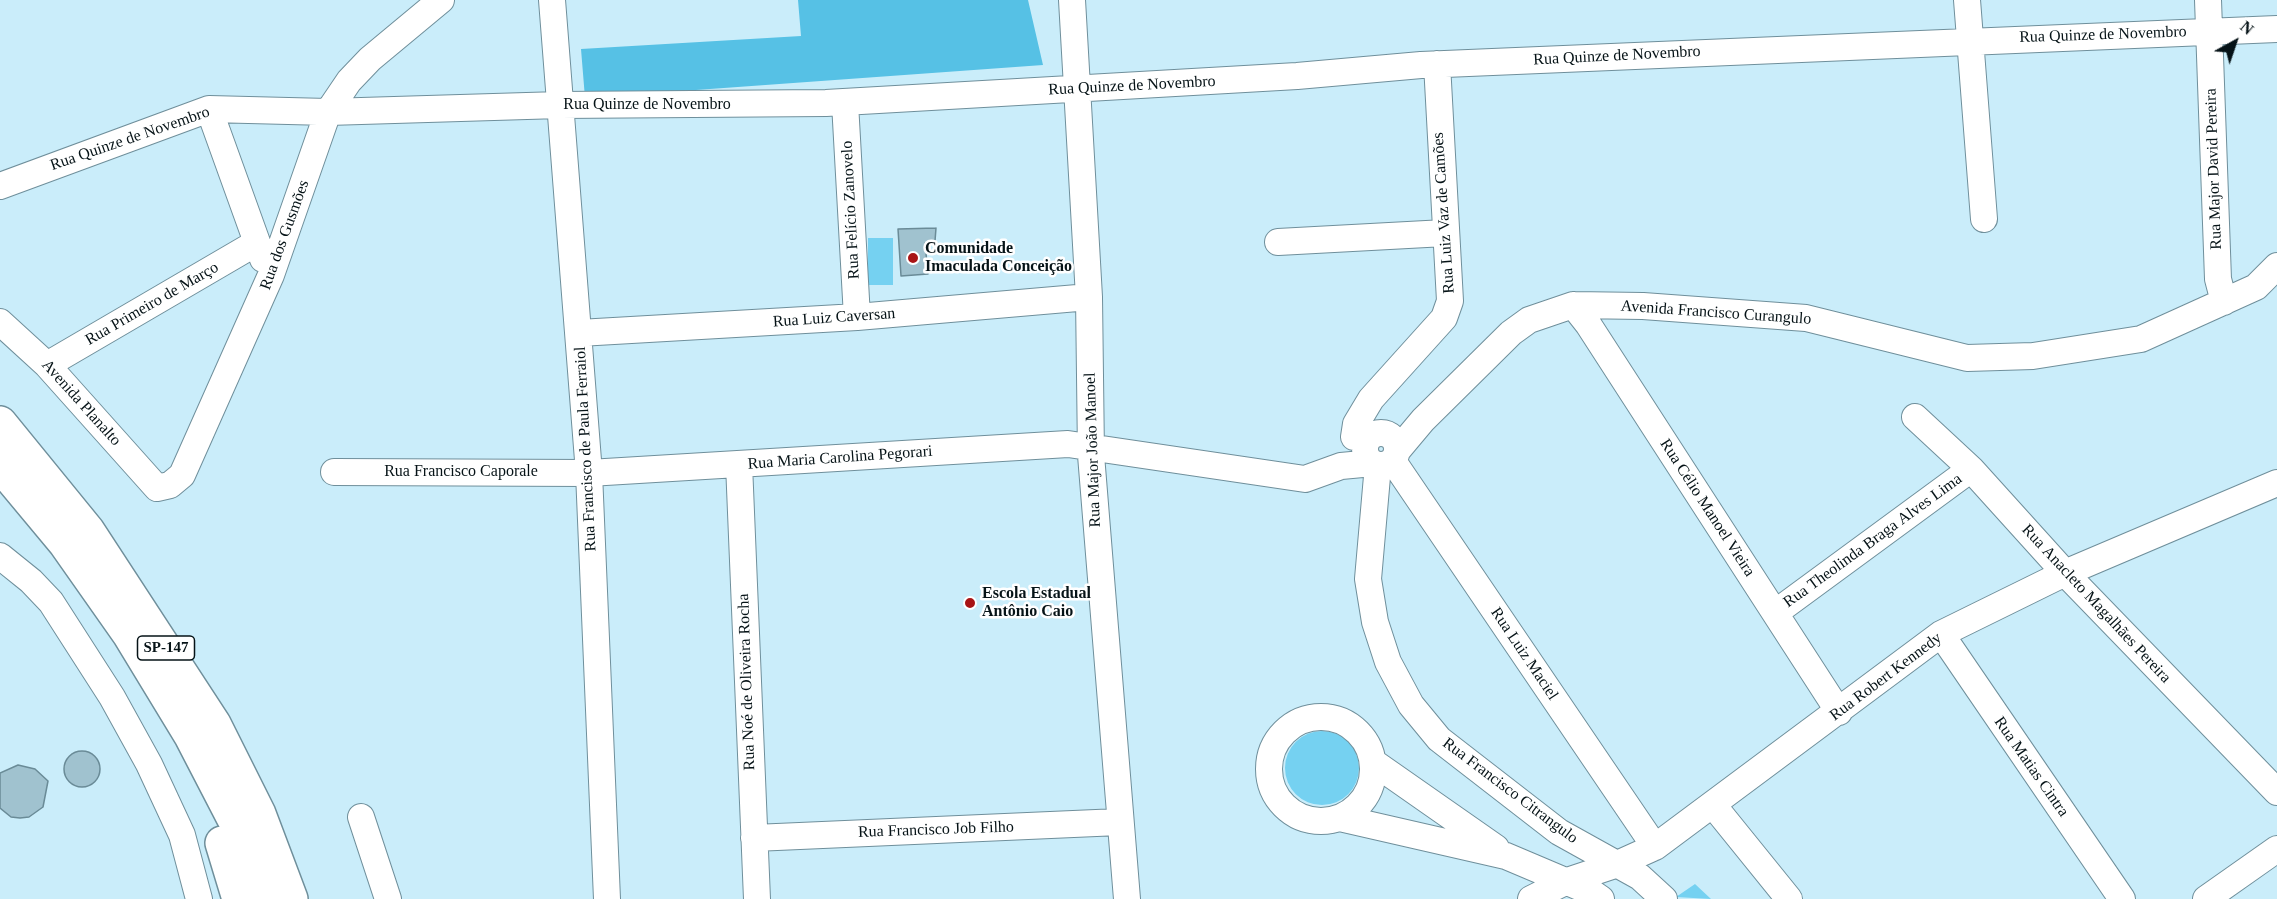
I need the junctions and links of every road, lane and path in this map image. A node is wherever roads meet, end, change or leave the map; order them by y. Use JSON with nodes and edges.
{"nodes":[{"id":1,"x":441,"y":0,"type":"edge"},
{"id":2,"x":552,"y":0,"type":"edge"},
{"id":3,"x":1072,"y":0,"type":"edge"},
{"id":4,"x":1967,"y":0,"type":"edge"},
{"id":5,"x":2208,"y":0,"type":"edge"},
{"id":6,"x":2277,"y":29,"type":"edge"},
{"id":7,"x":2209,"y":31,"type":"junction"},
{"id":8,"x":1970,"y":40,"type":"junction"},
{"id":9,"x":1437,"y":64,"type":"junction"},
{"id":10,"x":1078,"y":88,"type":"junction"},
{"id":11,"x":845,"y":103,"type":"junction"},
{"id":12,"x":560,"y":105,"type":"junction"},
{"id":13,"x":209,"y":109,"type":"junction"},
{"id":14,"x":327,"y":112,"type":"junction"},
{"id":15,"x":0,"y":186,"type":"edge"},
{"id":16,"x":1984,"y":219,"type":"dead end"},
{"id":17,"x":1445,"y":233,"type":"junction"},
{"id":18,"x":1278,"y":242,"type":"dead end"},
{"id":19,"x":256,"y":243,"type":"junction"},
{"id":20,"x":2277,"y":266,"type":"edge"},
{"id":21,"x":271,"y":276,"type":"junction"},
{"id":22,"x":1089,"y":297,"type":"junction"},
{"id":23,"x":2224,"y":302,"type":"junction"},
{"id":24,"x":1573,"y":305,"type":"junction"},
{"id":25,"x":857,"y":317,"type":"junction"},
{"id":26,"x":0,"y":322,"type":"edge"},
{"id":27,"x":579,"y":333,"type":"junction"},
{"id":28,"x":47,"y":364,"type":"junction"},
{"id":29,"x":1915,"y":417,"type":"dead end"},
{"id":30,"x":3,"y":425,"type":"edge"},
{"id":31,"x":1091,"y":445,"type":"junction"},
{"id":32,"x":1379,"y":447,"type":"junction"},
{"id":33,"x":739,"y":464,"type":"junction"},
{"id":34,"x":0,"y":465,"type":"edge"},
{"id":35,"x":1341,"y":466,"type":"joint"},
{"id":36,"x":1971,"y":469,"type":"junction"},
{"id":37,"x":334,"y":472,"type":"dead end"},
{"id":38,"x":589,"y":472,"type":"junction"},
{"id":39,"x":2277,"y":483,"type":"edge"},
{"id":40,"x":157,"y":488,"type":"joint"},
{"id":41,"x":0,"y":556,"type":"edge"},
{"id":42,"x":2065,"y":573,"type":"junction"},
{"id":43,"x":1775,"y":613,"type":"junction"},
{"id":44,"x":129,"y":634,"type":"junction"},
{"id":45,"x":1935,"y":639,"type":"junction"},
{"id":46,"x":1839,"y":712,"type":"junction"},
{"id":47,"x":1373,"y":762,"type":"junction"},
{"id":48,"x":2277,"y":792,"type":"edge"},
{"id":49,"x":1713,"y":805,"type":"junction"},
{"id":50,"x":362,"y":816,"type":"dead end"},
{"id":51,"x":1340,"y":818,"type":"junction"},
{"id":52,"x":1119,"y":822,"type":"junction"},
{"id":53,"x":754,"y":838,"type":"junction"},
{"id":54,"x":1655,"y":847,"type":"junction"},
{"id":55,"x":2277,"y":849,"type":"edge"},
{"id":56,"x":1506,"y":855,"type":"junction"},
{"id":57,"x":1615,"y":865,"type":"junction"},
{"id":58,"x":2277,"y":870,"type":"edge"},
{"id":59,"x":1567,"y":881,"type":"junction"},
{"id":60,"x":199,"y":899,"type":"edge"},
{"id":61,"x":239,"y":899,"type":"edge"},
{"id":62,"x":265,"y":899,"type":"edge"},
{"id":63,"x":291,"y":899,"type":"edge"},
{"id":64,"x":388,"y":899,"type":"edge"},
{"id":65,"x":607,"y":899,"type":"edge"},
{"id":66,"x":757,"y":899,"type":"edge"},
{"id":67,"x":1127,"y":899,"type":"edge"},
{"id":68,"x":1531,"y":899,"type":"edge"},
{"id":69,"x":1601,"y":899,"type":"edge"},
{"id":70,"x":1664,"y":899,"type":"edge"},
{"id":71,"x":1789,"y":899,"type":"edge"},
{"id":72,"x":2103,"y":899,"type":"edge"},
{"id":73,"x":2122,"y":899,"type":"edge"},
{"id":74,"x":2206,"y":899,"type":"edge"},
{"id":75,"x":2236,"y":899,"type":"edge"}],
"edges":[{"from":1,"to":14,"type":"street","name":"Rua dos Gusmões"},
{"from":2,"to":12,"type":"street","name":"Rua Francisco de Paula Ferraiol"},
{"from":3,"to":10,"type":"street","name":"Rua Major João Manoel"},
{"from":4,"to":8,"type":"street"},
{"from":5,"to":7,"type":"street","name":"Rua Major David Pereira"},
{"from":6,"to":7,"type":"street","name":"Rua Quinze de Novembro"},
{"from":7,"to":8,"type":"street","name":"Rua Quinze de Novembro"},
{"from":7,"to":23,"type":"street","name":"Rua Major David Pereira"},
{"from":8,"to":9,"type":"street","name":"Rua Quinze de Novembro"},
{"from":8,"to":16,"type":"street"},
{"from":9,"to":10,"type":"street","name":"Rua Quinze de Novembro"},
{"from":9,"to":17,"type":"street","name":"Rua Luiz Vaz de Camões"},
{"from":10,"to":11,"type":"street","name":"Rua Quinze de Novembro"},
{"from":10,"to":22,"type":"street","name":"Rua Major João Manoel"},
{"from":11,"to":12,"type":"street","name":"Rua Quinze de Novembro"},
{"from":11,"to":25,"type":"street","name":"Rua Felício Zanovelo"},
{"from":12,"to":14,"type":"street","name":"Rua Quinze de Novembro"},
{"from":12,"to":27,"type":"street","name":"Rua Francisco de Paula Ferraiol"},
{"from":13,"to":14,"type":"street","name":"Rua Quinze de Novembro"},
{"from":13,"to":15,"type":"street","name":"Rua Quinze de Novembro"},
{"from":13,"to":19,"type":"street"},
{"from":14,"to":21,"type":"street","name":"Rua dos Gusmões"},
{"from":17,"to":18,"type":"street"},
{"from":17,"to":32,"type":"street","name":"Rua Luiz Vaz de Camões"},
{"from":19,"to":21,"type":"street"},
{"from":19,"to":28,"type":"street","name":"Rua Primeiro de Março"},
{"from":20,"to":23,"type":"street","name":"Avenida Francisco Curangulo"},
{"from":21,"to":40,"type":"street","name":"Rua dos Gusmões"},
{"from":22,"to":25,"type":"street","name":"Rua Luiz Caversan"},
{"from":22,"to":31,"type":"street","name":"Rua Major João Manoel"},
{"from":23,"to":24,"type":"street","name":"Avenida Francisco Curangulo"},
{"from":24,"to":32,"type":"street","name":"Avenida Francisco Curangulo"},
{"from":24,"to":43,"type":"street","name":"Rua Célio Manoel Vieira"},
{"from":25,"to":27,"type":"street","name":"Rua Luiz Caversan"},
{"from":26,"to":28,"type":"street","name":"Avenida Planalto"},
{"from":27,"to":38,"type":"street","name":"Rua Francisco de Paula Ferraiol"},
{"from":28,"to":40,"type":"street","name":"Avenida Planalto"},
{"from":29,"to":36,"type":"street","name":"Rua Anacleto Magalhães Pereira"},
{"from":30,"to":63,"type":"highway","number":"SP-147"},
{"from":31,"to":33,"type":"street","name":"Rua Maria Carolina Pegorari"},
{"from":31,"to":35,"type":"street","name":"Rua Maria Carolina Pegorari"},
{"from":31,"to":52,"type":"street","name":"Rua Major João Manoel"},
{"from":32,"to":35,"type":"street","name":"Avenida Francisco Curangulo"},
{"from":32,"to":54,"type":"street","name":"Rua Luiz Maciel"},
{"from":32,"to":57,"type":"street","name":"Rua Francisco Citrangulo"},
{"from":33,"to":38,"type":"street","name":"Rua Maria Carolina Pegorari"},
{"from":33,"to":53,"type":"street","name":"Rua Noé de Oliveira Rocha"},
{"from":34,"to":44,"type":"highway","number":"SP-147"},
{"from":36,"to":42,"type":"street","name":"Rua Anacleto Magalhães Pereira"},
{"from":36,"to":43,"type":"street","name":"Rua Theolinda Braga Alves Lima"},
{"from":37,"to":38,"type":"street","name":"Rua Francisco Caporale"},
{"from":38,"to":65,"type":"street","name":"Rua Francisco de Paula Ferraiol"},
{"from":39,"to":42,"type":"street","name":"Rua Robert Kennedy"},
{"from":41,"to":60,"type":"street"},
{"from":42,"to":45,"type":"street","name":"Rua Robert Kennedy"},
{"from":42,"to":48,"type":"street","name":"Rua Anacleto Magalhães Pereira"},
{"from":43,"to":46,"type":"street","name":"Rua Célio Manoel Vieira"},
{"from":44,"to":61,"type":"highway"},
{"from":44,"to":62,"type":"highway","number":"SP-147"},
{"from":45,"to":46,"type":"street","name":"Rua Robert Kennedy"},
{"from":45,"to":72,"type":"street","name":"Rua Matias Cintra"},
{"from":45,"to":73,"type":"street","name":"Rua Matias Cintra"},
{"from":46,"to":49,"type":"street","name":"Rua Robert Kennedy"},
{"from":47,"to":51,"type":"street"},
{"from":47,"to":51,"type":"street"},
{"from":47,"to":56,"type":"street"},
{"from":49,"to":54,"type":"street","name":"Rua Robert Kennedy"},
{"from":49,"to":71,"type":"street"},
{"from":50,"to":64,"type":"street"},
{"from":51,"to":56,"type":"street"},
{"from":52,"to":53,"type":"street","name":"Rua Francisco Job Filho"},
{"from":52,"to":67,"type":"street","name":"Rua Major João Manoel"},
{"from":53,"to":66,"type":"street","name":"Rua Noé de Oliveira Rocha"},
{"from":54,"to":57,"type":"street","name":"Rua Robert Kennedy"},
{"from":55,"to":74,"type":"street"},
{"from":56,"to":59,"type":"street"},
{"from":57,"to":59,"type":"street","name":"Rua Robert Kennedy"},
{"from":57,"to":70,"type":"street","name":"Rua Francisco Citrangulo"},
{"from":58,"to":75,"type":"street"},
{"from":59,"to":68,"type":"street","name":"Rua Robert Kennedy"},
{"from":59,"to":69,"type":"street"}]}
